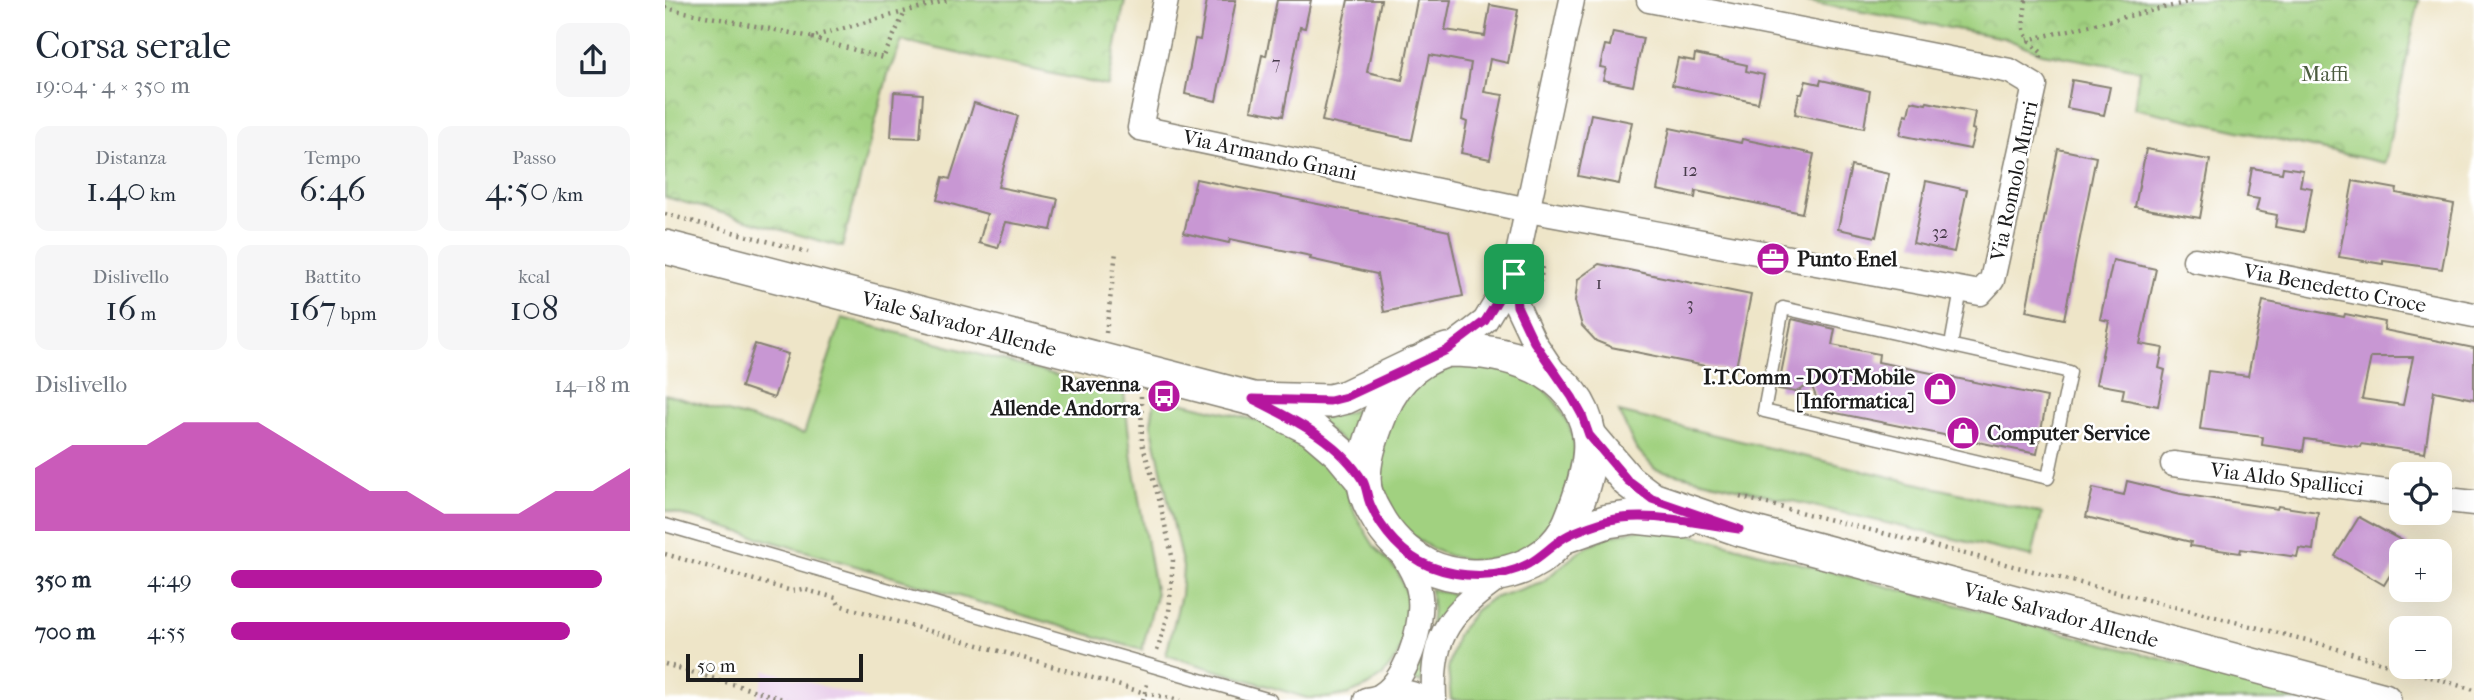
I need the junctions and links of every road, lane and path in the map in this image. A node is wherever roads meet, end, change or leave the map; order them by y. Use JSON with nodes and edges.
{"nodes":[{"id":1,"x":948,"y":0,"type":"edge"},
{"id":2,"x":1166,"y":0,"type":"edge"},
{"id":3,"x":1572,"y":0,"type":"edge"},
{"id":4,"x":1649,"y":0,"type":"edge"},
{"id":5,"x":2026,"y":0,"type":"edge"},
{"id":6,"x":2197,"y":0,"type":"edge"},
{"id":7,"x":665,"y":8,"type":"edge"},
{"id":8,"x":906,"y":12,"type":"junction"},
{"id":9,"x":811,"y":37,"type":"junction"},
{"id":10,"x":1528,"y":210,"type":"junction"},
{"id":11,"x":665,"y":247,"type":"edge"},
{"id":12,"x":1116,"y":252,"type":"dead end"},
{"id":13,"x":2195,"y":260,"type":"dead end"},
{"id":14,"x":1514,"y":274,"type":"junction"},
{"id":15,"x":1961,"y":290,"type":"junction"},
{"id":16,"x":2474,"y":315,"type":"edge"},
{"id":17,"x":1106,"y":333,"type":"dead end"},
{"id":18,"x":1951,"y":345,"type":"junction"},
{"id":19,"x":1447,"y":350,"type":"junction"},
{"id":20,"x":1415,"y":364,"type":"junction"},
{"id":21,"x":1142,"y":372,"type":"junction"},
{"id":22,"x":1559,"y":380,"type":"junction"},
{"id":23,"x":1253,"y":399,"type":"junction"},
{"id":24,"x":1589,"y":435,"type":"junction"},
{"id":25,"x":2173,"y":464,"type":"dead end"},
{"id":26,"x":1364,"y":482,"type":"junction"},
{"id":27,"x":2389,"y":492,"type":"edge"},
{"id":28,"x":2452,"y":500,"type":"edge"},
{"id":29,"x":2474,"y":503,"type":"edge"},
{"id":30,"x":665,"y":524,"type":"edge"},
{"id":31,"x":1739,"y":529,"type":"junction"},
{"id":32,"x":1563,"y":537,"type":"junction"},
{"id":33,"x":1396,"y":543,"type":"junction"},
{"id":34,"x":665,"y":554,"type":"edge"},
{"id":35,"x":1504,"y":573,"type":"junction"},
{"id":36,"x":665,"y":664,"type":"edge"},
{"id":37,"x":1153,"y":665,"type":"junction"},
{"id":38,"x":1145,"y":693,"type":"junction"},
{"id":39,"x":1374,"y":698,"type":"edge"},
{"id":40,"x":786,"y":700,"type":"edge"},
{"id":41,"x":1143,"y":700,"type":"edge"},
{"id":42,"x":1180,"y":700,"type":"edge"},
{"id":43,"x":1270,"y":700,"type":"edge"},
{"id":44,"x":1426,"y":700,"type":"edge"},
{"id":45,"x":1434,"y":700,"type":"edge"},
{"id":46,"x":2384,"y":700,"type":"edge"}],
"edges":[{"from":1,"to":8,"type":"path"},
{"from":2,"to":10,"type":"street","name":"Via Armando Gnani"},
{"from":3,"to":10,"type":"street"},
{"from":4,"to":15,"type":"street","name":"Via Romolo Murri"},
{"from":5,"to":6,"type":"path"},
{"from":7,"to":9,"type":"path"},
{"from":8,"to":9,"type":"path"},
{"from":8,"to":9,"type":"path"},
{"from":10,"to":14,"type":"street"},
{"from":10,"to":15,"type":"street","name":"Via Romolo Murri"},
{"from":11,"to":21,"type":"main road","name":"Viale Salvador Allende"},
{"from":12,"to":17,"type":"path"},
{"from":13,"to":16,"type":"street","name":"Via Benedetto Croce"},
{"from":14,"to":19,"type":"street"},
{"from":14,"to":22,"type":"street"},
{"from":15,"to":18,"type":"lane"},
{"from":18,"to":18,"type":"lane"},
{"from":19,"to":20,"type":"main road"},
{"from":19,"to":22,"type":"main road"},
{"from":20,"to":23,"type":"main road","name":"Viale Salvador Allende"},
{"from":20,"to":26,"type":"main road"},
{"from":21,"to":23,"type":"main road","name":"Viale Salvador Allende"},
{"from":21,"to":37,"type":"path"},
{"from":22,"to":24,"type":"main road"},
{"from":23,"to":26,"type":"main road","name":"Viale Salvador Allende"},
{"from":24,"to":31,"type":"main road","name":"Viale Salvador Allende"},
{"from":24,"to":32,"type":"main road"},
{"from":25,"to":27,"type":"street","name":"Via Aldo Spallicci"},
{"from":26,"to":33,"type":"main road"},
{"from":28,"to":29,"type":"street"},
{"from":30,"to":37,"type":"lane"},
{"from":31,"to":32,"type":"main road","name":"Viale Salvador Allende"},
{"from":31,"to":46,"type":"main road","name":"Viale Salvador Allende"},
{"from":32,"to":35,"type":"main road"},
{"from":33,"to":35,"type":"main road"},
{"from":33,"to":39,"type":"street"},
{"from":34,"to":38,"type":"path"},
{"from":35,"to":45,"type":"street"},
{"from":36,"to":40,"type":"path"},
{"from":37,"to":38,"type":"path"},
{"from":37,"to":43,"type":"lane"},
{"from":38,"to":41,"type":"path"},
{"from":38,"to":42,"type":"path"},
{"from":39,"to":44,"type":"street"}]}
